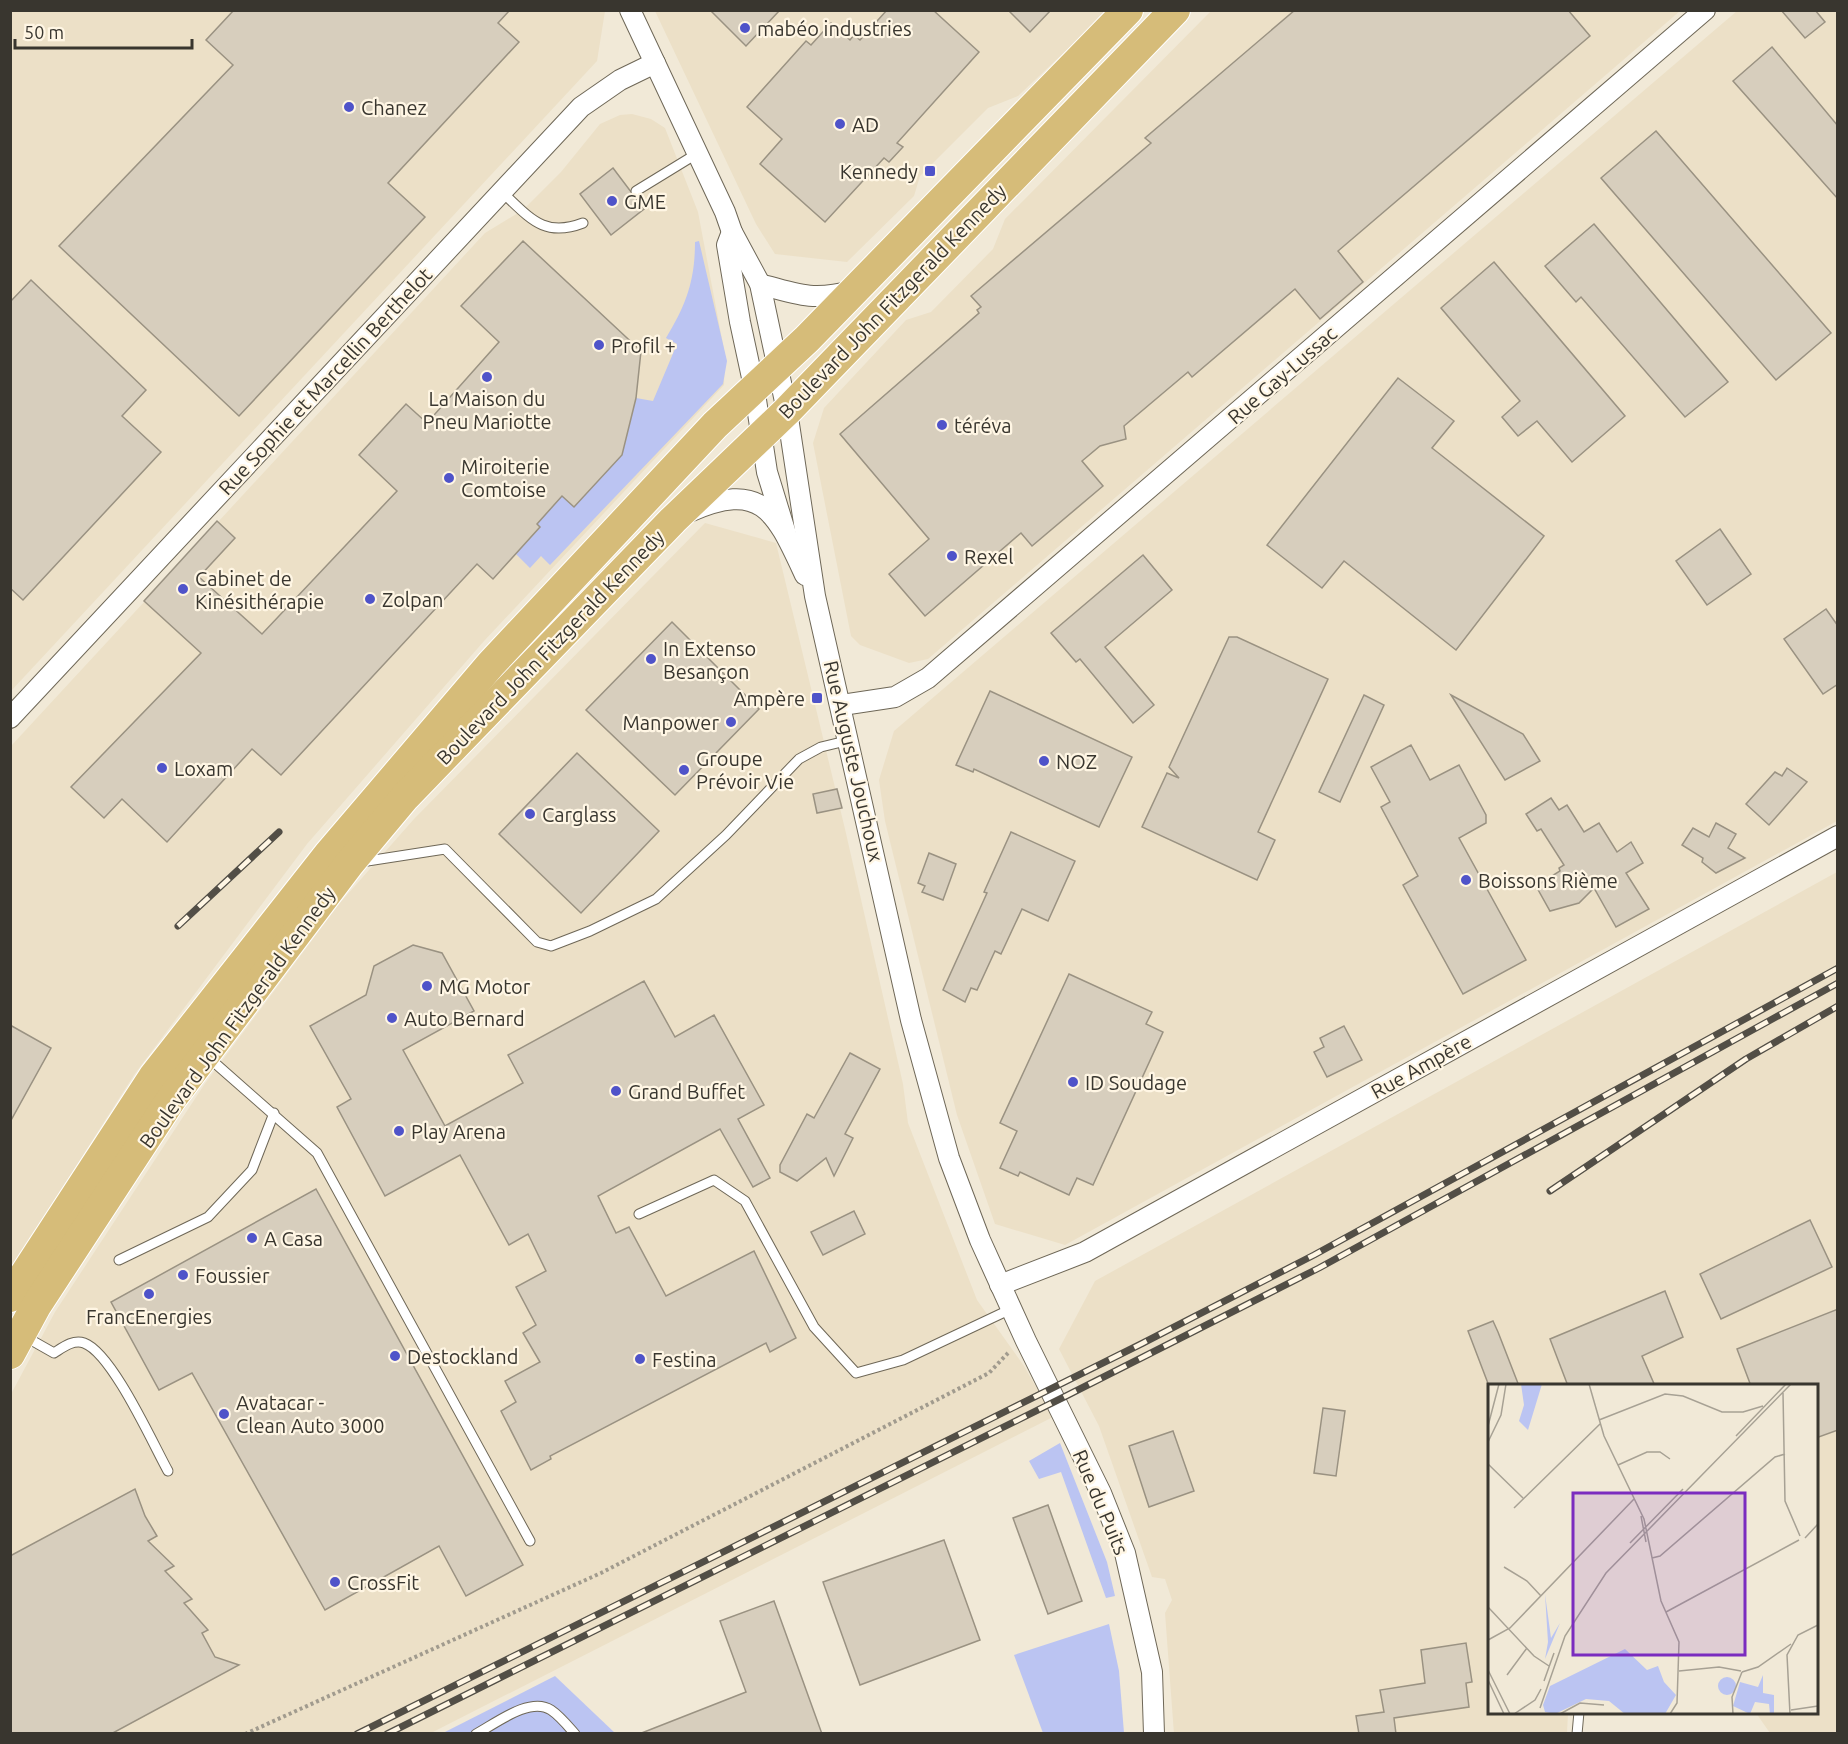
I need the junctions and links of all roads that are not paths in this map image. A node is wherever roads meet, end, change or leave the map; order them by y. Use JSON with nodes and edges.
{"nodes":[{"id":1,"x":630,"y":10,"type":"edge"},
{"id":2,"x":1128,"y":10,"type":"edge"},
{"id":3,"x":1175,"y":10,"type":"edge"},
{"id":4,"x":1705,"y":10,"type":"edge"},
{"id":5,"x":655,"y":63,"type":"junction"},
{"id":6,"x":698,"y":153,"type":"junction"},
{"id":7,"x":636,"y":191,"type":"dead end"},
{"id":8,"x":502,"y":192,"type":"junction"},
{"id":9,"x":583,"y":223,"type":"dead end"},
{"id":10,"x":732,"y":232,"type":"junction"},
{"id":11,"x":760,"y":284,"type":"junction"},
{"id":12,"x":853,"y":291,"type":"junction"},
{"id":13,"x":777,"y":366,"type":"junction"},
{"id":14,"x":754,"y":387,"type":"junction"},
{"id":15,"x":787,"y":411,"type":"junction"},
{"id":16,"x":762,"y":434,"type":"junction"},
{"id":17,"x":673,"y":520,"type":"junction"},
{"id":18,"x":786,"y":534,"type":"junction"},
{"id":19,"x":815,"y":596,"type":"junction"},
{"id":20,"x":842,"y":705,"type":"junction"},
{"id":21,"x":10,"y":718,"type":"edge"},
{"id":22,"x":850,"y":740,"type":"junction"},
{"id":23,"x":1838,"y":836,"type":"edge"},
{"id":24,"x":349,"y":864,"type":"junction"},
{"id":25,"x":205,"y":1054,"type":"junction"},
{"id":26,"x":274,"y":1113,"type":"junction"},
{"id":27,"x":639,"y":1214,"type":"dead end"},
{"id":28,"x":119,"y":1260,"type":"dead end"},
{"id":29,"x":1000,"y":1285,"type":"junction"},
{"id":30,"x":10,"y":1297,"type":"edge"},
{"id":31,"x":1011,"y":1309,"type":"junction"},
{"id":32,"x":16,"y":1344,"type":"edge"},
{"id":33,"x":168,"y":1471,"type":"dead end"},
{"id":34,"x":530,"y":1541,"type":"dead end"},
{"id":35,"x":1579,"y":1714,"type":"edge"},
{"id":36,"x":476,"y":1734,"type":"edge"},
{"id":37,"x":575,"y":1734,"type":"edge"},
{"id":38,"x":1154,"y":1734,"type":"edge"},
{"id":39,"x":1577,"y":1734,"type":"edge"}],
"edges":[{"from":1,"to":5,"type":"street","name":"Rue Auguste Jouchoux"},
{"from":2,"to":12,"type":"main road","name":"Boulevard John Fitzgerald Kennedy"},
{"from":3,"to":15,"type":"main road","name":"Boulevard John Fitzgerald Kennedy"},
{"from":4,"to":20,"type":"street","name":"Rue Gay-Lussac"},
{"from":5,"to":6,"type":"street","name":"Rue Auguste Jouchoux"},
{"from":5,"to":8,"type":"street","name":"Rue Sophie et Marcellin Berthelot"},
{"from":6,"to":7,"type":"lane"},
{"from":6,"to":10,"type":"street","name":"Rue Auguste Jouchoux"},
{"from":8,"to":9,"type":"lane"},
{"from":8,"to":21,"type":"street","name":"Rue Sophie et Marcellin Berthelot"},
{"from":10,"to":11,"type":"street","name":"Rue Auguste Jouchoux"},
{"from":10,"to":14,"type":"street","name":"Rue Auguste Jouchoux"},
{"from":11,"to":12,"type":"street"},
{"from":11,"to":13,"type":"street","name":"Rue Auguste Jouchoux"},
{"from":12,"to":13,"type":"main road","name":"Boulevard John Fitzgerald Kennedy"},
{"from":13,"to":14,"type":"main road","name":"Boulevard John Fitzgerald Kennedy"},
{"from":13,"to":15,"type":"street","name":"Rue Auguste Jouchoux"},
{"from":14,"to":16,"type":"street","name":"Rue Auguste Jouchoux"},
{"from":14,"to":30,"type":"main road","name":"Boulevard John Fitzgerald Kennedy"},
{"from":15,"to":16,"type":"main road","name":"Boulevard John Fitzgerald Kennedy"},
{"from":15,"to":19,"type":"street","name":"Rue Auguste Jouchoux"},
{"from":16,"to":17,"type":"main road","name":"Boulevard John Fitzgerald Kennedy"},
{"from":16,"to":18,"type":"street","name":"Rue Auguste Jouchoux"},
{"from":17,"to":18,"type":"street"},
{"from":17,"to":24,"type":"main road","name":"Boulevard John Fitzgerald Kennedy"},
{"from":18,"to":19,"type":"street"},
{"from":19,"to":20,"type":"street","name":"Rue Auguste Jouchoux"},
{"from":20,"to":22,"type":"street","name":"Rue Auguste Jouchoux"},
{"from":22,"to":24,"type":"lane"},
{"from":22,"to":29,"type":"street","name":"Rue Auguste Jouchoux"},
{"from":23,"to":29,"type":"street","name":"Rue Ampère"},
{"from":24,"to":25,"type":"main road","name":"Boulevard John Fitzgerald Kennedy"},
{"from":25,"to":26,"type":"lane"},
{"from":25,"to":32,"type":"main road","name":"Boulevard John Fitzgerald Kennedy"},
{"from":26,"to":28,"type":"lane"},
{"from":26,"to":34,"type":"lane"},
{"from":27,"to":31,"type":"lane"},
{"from":29,"to":31,"type":"street","name":"Rue du Puits"},
{"from":31,"to":38,"type":"street","name":"Rue du Puits"},
{"from":32,"to":33,"type":"lane"},
{"from":35,"to":39,"type":"lane"},
{"from":36,"to":37,"type":"lane"}]}
